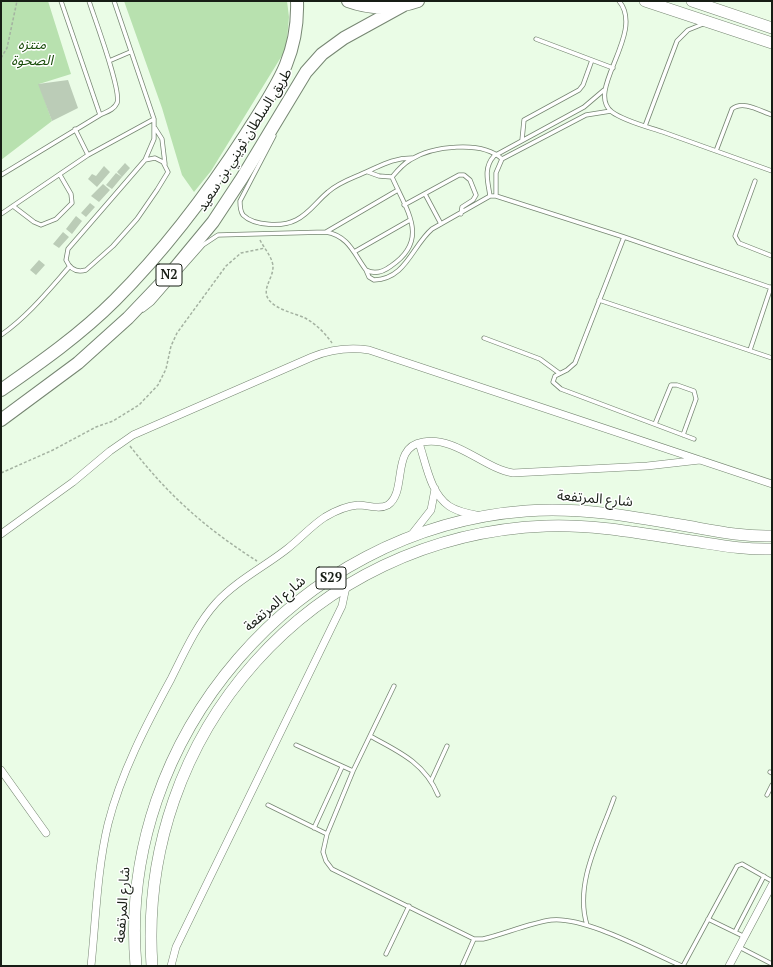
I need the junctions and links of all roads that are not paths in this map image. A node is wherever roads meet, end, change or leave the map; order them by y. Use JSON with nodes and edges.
{"nodes":[{"id":1,"x":61,"y":1,"type":"edge"},
{"id":2,"x":89,"y":1,"type":"edge"},
{"id":3,"x":114,"y":1,"type":"edge"},
{"id":4,"x":297,"y":1,"type":"edge"},
{"id":5,"x":348,"y":1,"type":"edge"},
{"id":6,"x":418,"y":1,"type":"edge"},
{"id":7,"x":619,"y":1,"type":"edge"},
{"id":8,"x":645,"y":1,"type":"edge"},
{"id":9,"x":692,"y":1,"type":"edge"},
{"id":10,"x":404,"y":5,"type":"junction"},
{"id":11,"x":709,"y":23,"type":"junction"},
{"id":12,"x":772,"y":28,"type":"edge"},
{"id":13,"x":536,"y":39,"type":"dead end"},
{"id":14,"x":772,"y":43,"type":"edge"},
{"id":15,"x":130,"y":52,"type":"junction"},
{"id":16,"x":592,"y":60,"type":"junction"},
{"id":17,"x":108,"y":61,"type":"junction"},
{"id":18,"x":613,"y":68,"type":"junction"},
{"id":19,"x":604,"y":90,"type":"junction"},
{"id":20,"x":284,"y":108,"type":"junction"},
{"id":21,"x":611,"y":112,"type":"junction"},
{"id":22,"x":100,"y":115,"type":"junction"},
{"id":23,"x":772,"y":115,"type":"edge"},
{"id":24,"x":154,"y":119,"type":"junction"},
{"id":25,"x":645,"y":126,"type":"junction"},
{"id":26,"x":524,"y":127,"type":"junction"},
{"id":27,"x":155,"y":128,"type":"junction"},
{"id":28,"x":75,"y":129,"type":"junction"},
{"id":29,"x":534,"y":134,"type":"junction"},
{"id":30,"x":522,"y":140,"type":"junction"},
{"id":31,"x":716,"y":151,"type":"junction"},
{"id":32,"x":496,"y":154,"type":"junction"},
{"id":33,"x":88,"y":155,"type":"junction"},
{"id":34,"x":412,"y":158,"type":"junction"},
{"id":35,"x":502,"y":159,"type":"junction"},
{"id":36,"x":145,"y":160,"type":"junction"},
{"id":37,"x":165,"y":165,"type":"junction"},
{"id":38,"x":772,"y":171,"type":"edge"},
{"id":39,"x":368,"y":172,"type":"junction"},
{"id":40,"x":1,"y":175,"type":"edge"},
{"id":41,"x":60,"y":175,"type":"junction"},
{"id":42,"x":392,"y":177,"type":"junction"},
{"id":43,"x":755,"y":181,"type":"dead end"},
{"id":44,"x":398,"y":190,"type":"junction"},
{"id":45,"x":425,"y":194,"type":"junction"},
{"id":46,"x":490,"y":196,"type":"junction"},
{"id":47,"x":496,"y":196,"type":"junction"},
{"id":48,"x":404,"y":205,"type":"junction"},
{"id":49,"x":13,"y":206,"type":"junction"},
{"id":50,"x":1,"y":214,"type":"edge"},
{"id":51,"x":461,"y":214,"type":"junction"},
{"id":52,"x":410,"y":220,"type":"junction"},
{"id":53,"x":441,"y":224,"type":"junction"},
{"id":54,"x":326,"y":232,"type":"junction"},
{"id":55,"x":624,"y":237,"type":"junction"},
{"id":56,"x":354,"y":252,"type":"junction"},
{"id":57,"x":772,"y":256,"type":"edge"},
{"id":58,"x":70,"y":266,"type":"junction"},
{"id":59,"x":366,"y":270,"type":"junction"},
{"id":60,"x":178,"y":273,"type":"dead end"},
{"id":61,"x":173,"y":279,"type":"dead end"},
{"id":62,"x":772,"y":287,"type":"edge"},
{"id":63,"x":599,"y":300,"type":"junction"},
{"id":64,"x":128,"y":318,"type":"junction"},
{"id":65,"x":1,"y":335,"type":"edge"},
{"id":66,"x":484,"y":338,"type":"dead end"},
{"id":67,"x":750,"y":350,"type":"junction"},
{"id":68,"x":772,"y":358,"type":"edge"},
{"id":69,"x":559,"y":373,"type":"junction"},
{"id":70,"x":1,"y":390,"type":"edge"},
{"id":71,"x":1,"y":420,"type":"edge"},
{"id":72,"x":655,"y":424,"type":"junction"},
{"id":73,"x":683,"y":435,"type":"junction"},
{"id":74,"x":694,"y":439,"type":"dead end"},
{"id":75,"x":419,"y":443,"type":"junction"},
{"id":76,"x":700,"y":460,"type":"junction"},
{"id":77,"x":772,"y":484,"type":"edge"},
{"id":78,"x":435,"y":489,"type":"junction"},
{"id":79,"x":481,"y":516,"type":"junction"},
{"id":80,"x":1,"y":534,"type":"edge"},
{"id":81,"x":772,"y":536,"type":"edge"},
{"id":82,"x":409,"y":538,"type":"junction"},
{"id":83,"x":772,"y":549,"type":"edge"},
{"id":84,"x":346,"y":585,"type":"junction"},
{"id":85,"x":394,"y":686,"type":"dead end"},
{"id":86,"x":370,"y":736,"type":"junction"},
{"id":87,"x":296,"y":746,"type":"dead end"},
{"id":88,"x":447,"y":746,"type":"dead end"},
{"id":89,"x":342,"y":767,"type":"junction"},
{"id":90,"x":1,"y":770,"type":"edge"},
{"id":91,"x":353,"y":771,"type":"junction"},
{"id":92,"x":431,"y":781,"type":"junction"},
{"id":93,"x":772,"y":786,"type":"edge"},
{"id":94,"x":438,"y":794,"type":"dead end"},
{"id":95,"x":767,"y":795,"type":"dead end"},
{"id":96,"x":614,"y":798,"type":"dead end"},
{"id":97,"x":268,"y":805,"type":"dead end"},
{"id":98,"x":314,"y":828,"type":"junction"},
{"id":99,"x":46,"y":833,"type":"dead end"},
{"id":100,"x":327,"y":834,"type":"junction"},
{"id":101,"x":764,"y":876,"type":"junction"},
{"id":102,"x":772,"y":881,"type":"edge"},
{"id":103,"x":772,"y":885,"type":"edge"},
{"id":104,"x":409,"y":906,"type":"junction"},
{"id":105,"x":708,"y":919,"type":"junction"},
{"id":106,"x":587,"y":925,"type":"junction"},
{"id":107,"x":735,"y":932,"type":"junction"},
{"id":108,"x":745,"y":937,"type":"junction"},
{"id":109,"x":474,"y":939,"type":"junction"},
{"id":110,"x":739,"y":947,"type":"junction"},
{"id":111,"x":386,"y":954,"type":"dead end"},
{"id":112,"x":772,"y":965,"type":"edge"},
{"id":113,"x":90,"y":966,"type":"edge"},
{"id":114,"x":136,"y":966,"type":"edge"},
{"id":115,"x":152,"y":966,"type":"edge"},
{"id":116,"x":171,"y":966,"type":"edge"},
{"id":117,"x":462,"y":966,"type":"edge"},
{"id":118,"x":683,"y":966,"type":"edge"},
{"id":119,"x":729,"y":966,"type":"edge"}],
"edges":[{"from":1,"to":22,"type":"lane"},
{"from":2,"to":17,"type":"lane"},
{"from":3,"to":15,"type":"lane"},
{"from":4,"to":70,"type":"highway","name":"طريق السلطان ثويني بن سعيد","number":"N2"},
{"from":5,"to":10,"type":"highway","number":"N2"},
{"from":6,"to":10,"type":"highway","number":"N2"},
{"from":7,"to":18,"type":"lane"},
{"from":8,"to":11,"type":"main road"},
{"from":9,"to":12,"type":"main road"},
{"from":10,"to":20,"type":"highway","name":"طريق السلطان ثويني بن سعيد","number":"N2"},
{"from":11,"to":14,"type":"main road"},
{"from":11,"to":25,"type":"lane"},
{"from":13,"to":16,"type":"lane"},
{"from":15,"to":17,"type":"lane"},
{"from":15,"to":24,"type":"lane"},
{"from":16,"to":18,"type":"lane"},
{"from":16,"to":26,"type":"lane"},
{"from":17,"to":22,"type":"lane"},
{"from":18,"to":19,"type":"lane"},
{"from":19,"to":21,"type":"lane"},
{"from":19,"to":29,"type":"lane"},
{"from":20,"to":39,"type":"lane"},
{"from":20,"to":64,"type":"highway","name":"طريق السلطان ثويني بن سعيد","number":"N2"},
{"from":21,"to":25,"type":"lane"},
{"from":21,"to":35,"type":"lane"},
{"from":22,"to":28,"type":"lane"},
{"from":23,"to":31,"type":"lane"},
{"from":24,"to":27,"type":"lane"},
{"from":24,"to":33,"type":"lane"},
{"from":25,"to":31,"type":"lane"},
{"from":26,"to":29,"type":"lane"},
{"from":26,"to":30,"type":"lane"},
{"from":27,"to":36,"type":"lane"},
{"from":27,"to":37,"type":"lane"},
{"from":28,"to":33,"type":"lane"},
{"from":28,"to":40,"type":"lane"},
{"from":29,"to":30,"type":"lane"},
{"from":30,"to":32,"type":"lane"},
{"from":31,"to":38,"type":"lane"},
{"from":32,"to":34,"type":"lane"},
{"from":32,"to":35,"type":"lane"},
{"from":32,"to":46,"type":"lane"},
{"from":33,"to":41,"type":"lane"},
{"from":34,"to":39,"type":"lane"},
{"from":34,"to":42,"type":"lane"},
{"from":35,"to":47,"type":"lane"},
{"from":36,"to":37,"type":"lane"},
{"from":36,"to":58,"type":"lane"},
{"from":37,"to":58,"type":"lane"},
{"from":39,"to":42,"type":"lane"},
{"from":41,"to":49,"type":"lane"},
{"from":41,"to":49,"type":"lane"},
{"from":42,"to":44,"type":"lane"},
{"from":43,"to":57,"type":"lane"},
{"from":44,"to":48,"type":"lane"},
{"from":44,"to":54,"type":"lane"},
{"from":45,"to":48,"type":"lane"},
{"from":45,"to":51,"type":"lane"},
{"from":45,"to":53,"type":"lane"},
{"from":46,"to":47,"type":"lane"},
{"from":46,"to":51,"type":"lane"},
{"from":47,"to":55,"type":"lane"},
{"from":48,"to":52,"type":"lane"},
{"from":49,"to":50,"type":"lane"},
{"from":51,"to":53,"type":"lane"},
{"from":52,"to":56,"type":"lane"},
{"from":52,"to":59,"type":"lane"},
{"from":53,"to":59,"type":"lane"},
{"from":54,"to":56,"type":"lane"},
{"from":54,"to":60,"type":"lane"},
{"from":55,"to":62,"type":"lane"},
{"from":55,"to":63,"type":"lane"},
{"from":56,"to":59,"type":"lane"},
{"from":58,"to":65,"type":"lane"},
{"from":61,"to":64,"type":"lane"},
{"from":62,"to":67,"type":"lane"},
{"from":63,"to":67,"type":"lane"},
{"from":63,"to":69,"type":"lane"},
{"from":64,"to":71,"type":"highway","name":"طريق السلطان ثويني بن سعيد","number":"N2"},
{"from":66,"to":69,"type":"lane"},
{"from":67,"to":68,"type":"lane"},
{"from":69,"to":72,"type":"lane"},
{"from":72,"to":73,"type":"lane"},
{"from":72,"to":73,"type":"lane"},
{"from":73,"to":74,"type":"lane"},
{"from":75,"to":76,"type":"street"},
{"from":75,"to":78,"type":"street"},
{"from":75,"to":113,"type":"street"},
{"from":76,"to":77,"type":"street"},
{"from":76,"to":80,"type":"street"},
{"from":78,"to":79,"type":"street"},
{"from":78,"to":82,"type":"street"},
{"from":79,"to":81,"type":"main road","name":"شارع المرتفعة","number":"S29"},
{"from":79,"to":82,"type":"main road","name":"شارع المرتفعة","number":"S29"},
{"from":82,"to":114,"type":"main road","name":"شارع المرتفعة","number":"S29"},
{"from":83,"to":84,"type":"main road","name":"شارع المرتفعة","number":"S29"},
{"from":84,"to":115,"type":"main road","name":"شارع المرتفعة","number":"S29"},
{"from":84,"to":116,"type":"street"},
{"from":85,"to":86,"type":"lane"},
{"from":86,"to":91,"type":"lane"},
{"from":86,"to":92,"type":"lane"},
{"from":87,"to":89,"type":"lane"},
{"from":88,"to":92,"type":"lane"},
{"from":89,"to":91,"type":"lane"},
{"from":89,"to":98,"type":"lane"},
{"from":90,"to":99,"type":"street"},
{"from":91,"to":100,"type":"lane"},
{"from":92,"to":94,"type":"lane"},
{"from":93,"to":95,"type":"lane"},
{"from":96,"to":106,"type":"lane"},
{"from":97,"to":98,"type":"lane"},
{"from":98,"to":100,"type":"lane"},
{"from":100,"to":104,"type":"lane"},
{"from":101,"to":102,"type":"lane"},
{"from":101,"to":105,"type":"lane"},
{"from":101,"to":107,"type":"lane"},
{"from":103,"to":108,"type":"street"},
{"from":104,"to":109,"type":"lane"},
{"from":104,"to":111,"type":"lane"},
{"from":105,"to":107,"type":"lane"},
{"from":105,"to":118,"type":"lane"},
{"from":106,"to":109,"type":"lane"},
{"from":106,"to":118,"type":"lane"},
{"from":107,"to":108,"type":"lane"},
{"from":108,"to":110,"type":"street"},
{"from":109,"to":117,"type":"lane"},
{"from":110,"to":112,"type":"lane"},
{"from":110,"to":119,"type":"street"}]}
